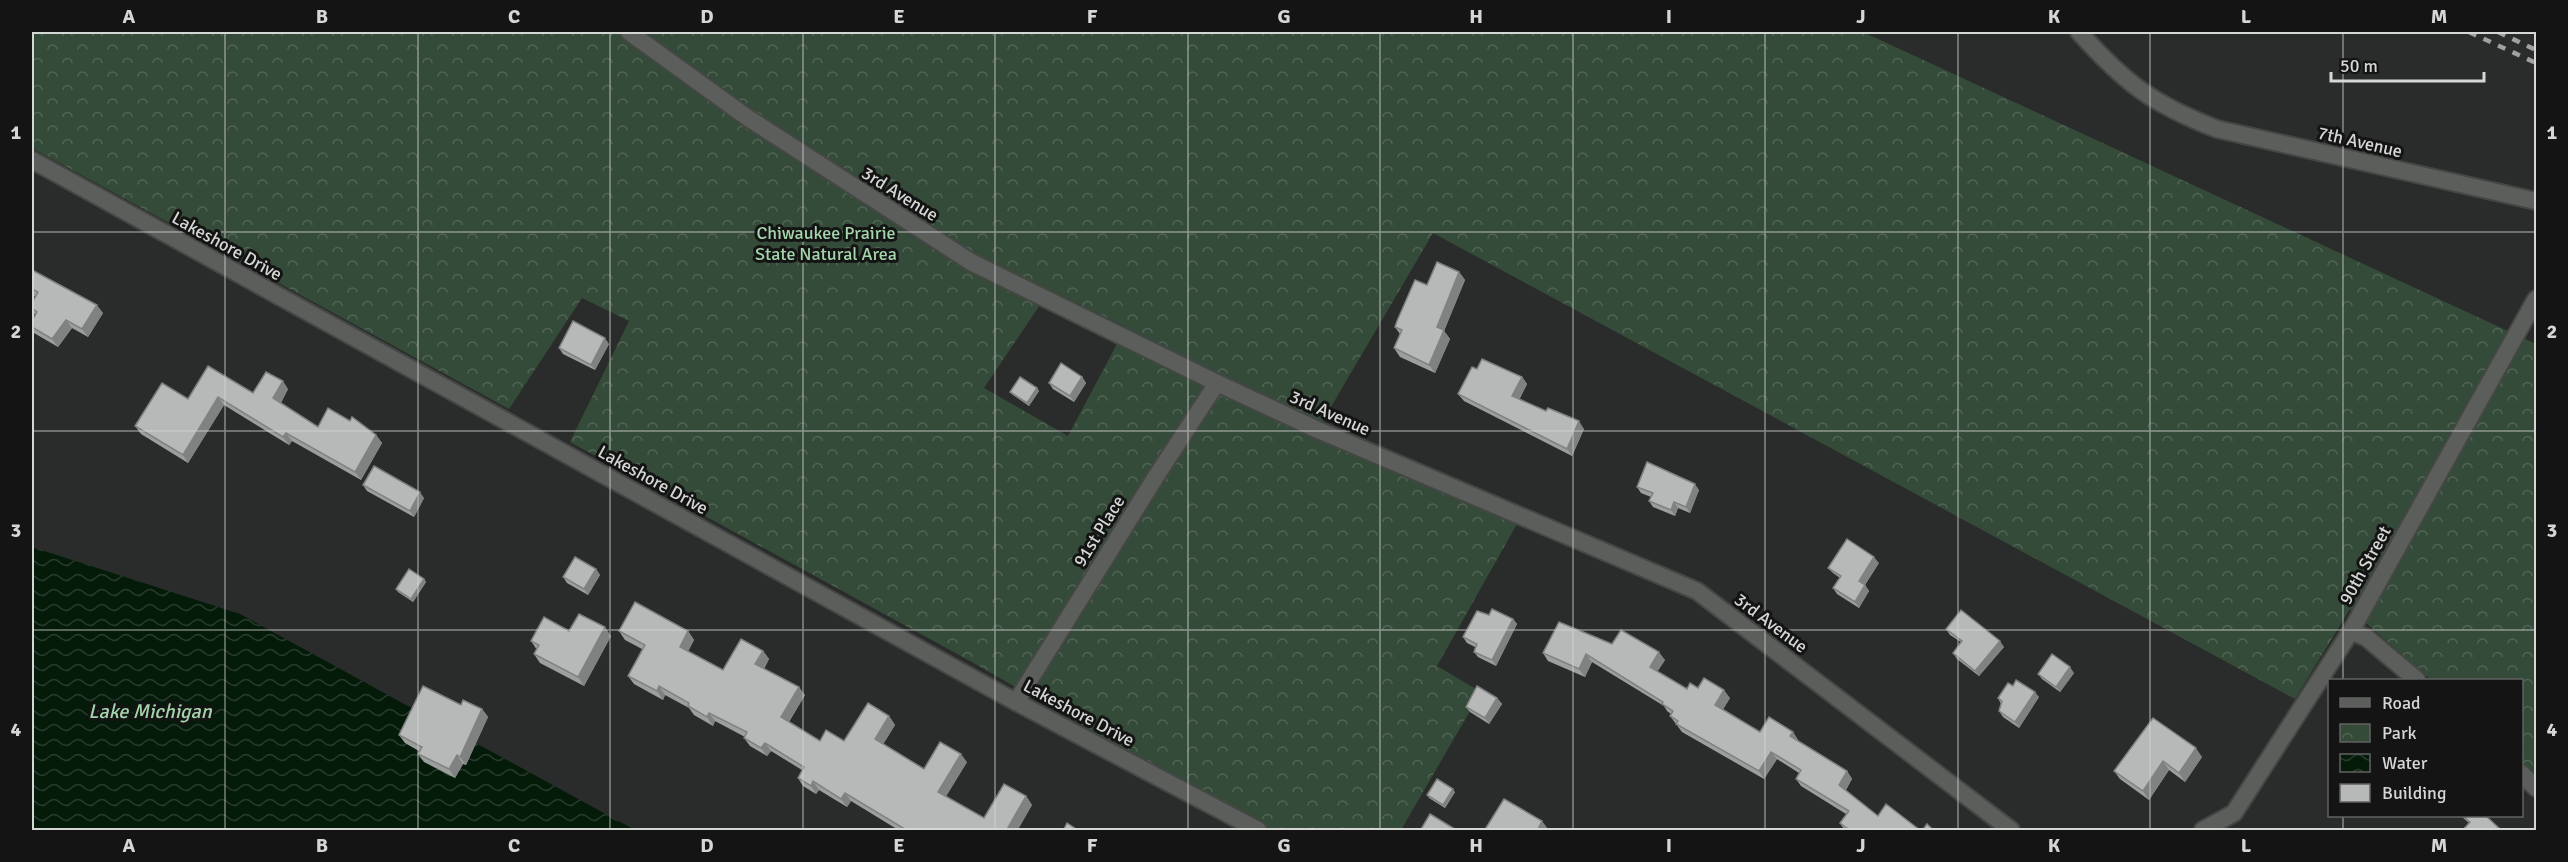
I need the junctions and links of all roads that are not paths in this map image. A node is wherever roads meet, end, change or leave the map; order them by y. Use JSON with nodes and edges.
{"nodes":[{"id":1,"x":629,"y":32,"type":"edge"},
{"id":2,"x":2079,"y":32,"type":"edge"},
{"id":3,"x":32,"y":160,"type":"edge"},
{"id":4,"x":2536,"y":201,"type":"edge"},
{"id":5,"x":2536,"y":299,"type":"edge"},
{"id":6,"x":1217,"y":383,"type":"junction"},
{"id":7,"x":2351,"y":631,"type":"junction"},
{"id":8,"x":2415,"y":679,"type":"edge"},
{"id":9,"x":1016,"y":702,"type":"junction"},
{"id":10,"x":2523,"y":775,"type":"edge"},
{"id":11,"x":2536,"y":788,"type":"edge"},
{"id":12,"x":1257,"y":831,"type":"edge"},
{"id":13,"x":2010,"y":831,"type":"edge"},
{"id":14,"x":2203,"y":831,"type":"edge"}],
"edges":[{"from":1,"to":6,"type":"street","name":"3rd Avenue"},
{"from":2,"to":4,"type":"street","name":"7th Avenue"},
{"from":3,"to":9,"type":"street","name":"Lakeshore Drive"},
{"from":5,"to":7,"type":"street","name":"90th Street"},
{"from":6,"to":9,"type":"street","name":"91st Place"},
{"from":6,"to":13,"type":"street","name":"3rd Avenue"},
{"from":7,"to":8,"type":"street"},
{"from":7,"to":14,"type":"street","name":"90th Street"},
{"from":9,"to":12,"type":"street","name":"Lakeshore Drive"},
{"from":10,"to":11,"type":"street"}]}
